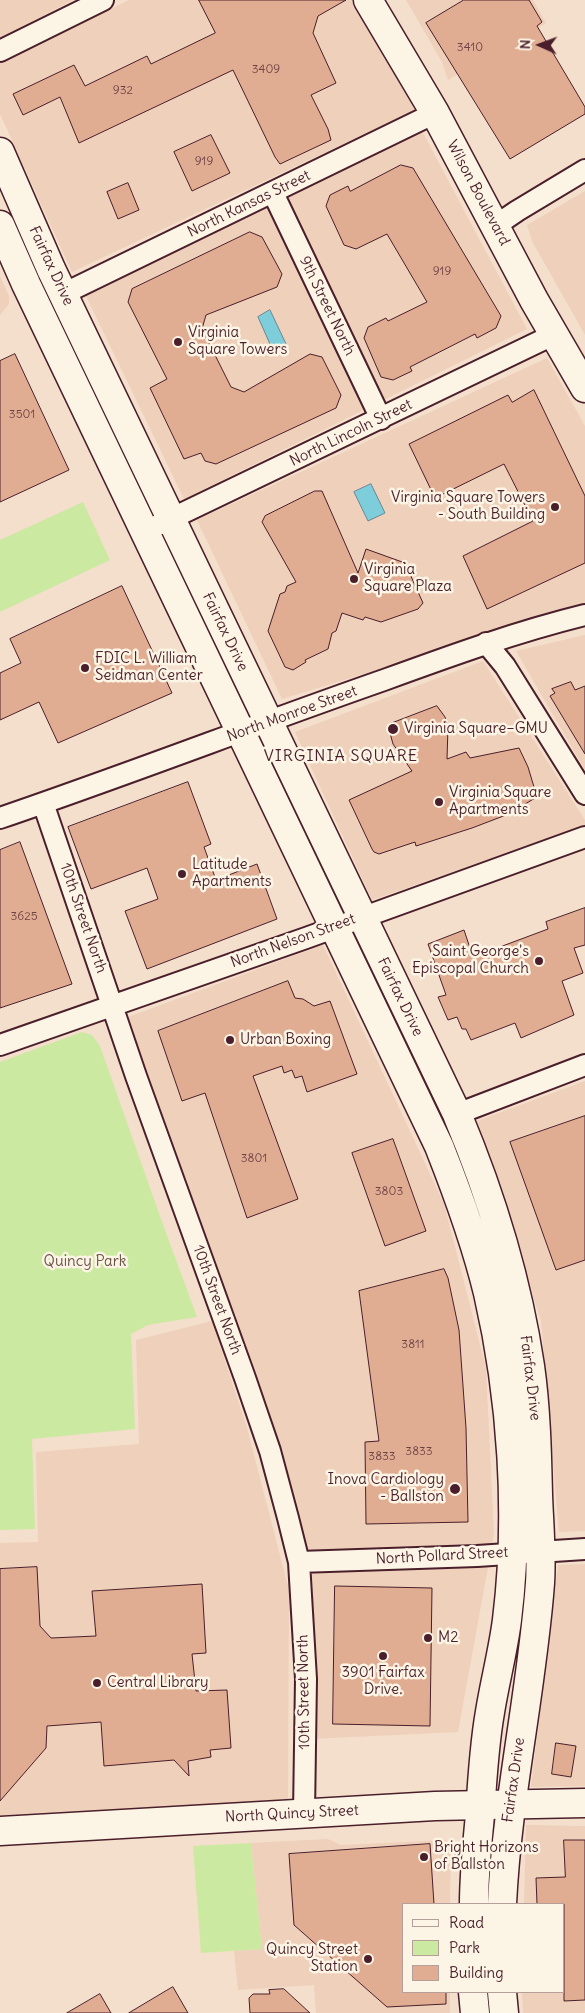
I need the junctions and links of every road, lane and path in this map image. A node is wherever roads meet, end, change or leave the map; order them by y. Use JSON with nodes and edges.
{"nodes":[{"id":1,"x":103,"y":0,"type":"edge"},
{"id":2,"x":368,"y":0,"type":"edge"},
{"id":3,"x":0,"y":51,"type":"edge"},
{"id":4,"x":435,"y":113,"type":"junction"},
{"id":5,"x":0,"y":152,"type":"edge"},
{"id":6,"x":585,"y":170,"type":"edge"},
{"id":7,"x":273,"y":193,"type":"junction"},
{"id":8,"x":0,"y":225,"type":"edge"},
{"id":9,"x":495,"y":226,"type":"junction"},
{"id":10,"x":63,"y":294,"type":"junction"},
{"id":11,"x":556,"y":334,"type":"junction"},
{"id":12,"x":585,"y":388,"type":"edge"},
{"id":13,"x":381,"y":419,"type":"junction"},
{"id":14,"x":171,"y":519,"type":"junction"},
{"id":15,"x":146,"y":532,"type":"junction"},
{"id":16,"x":585,"y":615,"type":"edge"},
{"id":17,"x":486,"y":643,"type":"junction"},
{"id":18,"x":267,"y":722,"type":"junction"},
{"id":19,"x":240,"y":732,"type":"junction"},
{"id":20,"x":585,"y":794,"type":"edge"},
{"id":21,"x":44,"y":803,"type":"junction"},
{"id":22,"x":0,"y":818,"type":"edge"},
{"id":23,"x":585,"y":836,"type":"edge"},
{"id":24,"x":362,"y":916,"type":"junction"},
{"id":25,"x":335,"y":926,"type":"junction"},
{"id":26,"x":112,"y":1005,"type":"junction"},
{"id":27,"x":0,"y":1045,"type":"edge"},
{"id":28,"x":585,"y":1065,"type":"edge"},
{"id":29,"x":457,"y":1114,"type":"junction"},
{"id":30,"x":430,"y":1126,"type":"junction"},
{"id":31,"x":585,"y":1549,"type":"edge"},
{"id":32,"x":540,"y":1550,"type":"junction"},
{"id":33,"x":512,"y":1553,"type":"junction"},
{"id":34,"x":299,"y":1562,"type":"junction"},
{"id":35,"x":481,"y":1804,"type":"junction"},
{"id":36,"x":511,"y":1804,"type":"junction"},
{"id":37,"x":585,"y":1804,"type":"edge"},
{"id":38,"x":304,"y":1813,"type":"junction"},
{"id":39,"x":0,"y":1831,"type":"edge"},
{"id":40,"x":474,"y":1903,"type":"edge"},
{"id":41,"x":502,"y":1903,"type":"edge"},
{"id":42,"x":473,"y":1993,"type":"edge"},
{"id":43,"x":502,"y":1993,"type":"edge"},
{"id":44,"x":475,"y":2013,"type":"edge"},
{"id":45,"x":504,"y":2013,"type":"edge"}],
"edges":[{"from":1,"to":3,"type":"street"},
{"from":2,"to":4,"type":"main road","name":"Wilson Boulevard"},
{"from":4,"to":7,"type":"street","name":"North Kansas Street"},
{"from":4,"to":9,"type":"main road","name":"Wilson Boulevard"},
{"from":5,"to":10,"type":"main road","name":"Fairfax Drive"},
{"from":6,"to":9,"type":"street"},
{"from":7,"to":10,"type":"street","name":"North Kansas Street"},
{"from":7,"to":13,"type":"street","name":"9th Street North"},
{"from":8,"to":15,"type":"main road","name":"Fairfax Drive"},
{"from":9,"to":11,"type":"main road","name":"Wilson Boulevard"},
{"from":10,"to":14,"type":"main road","name":"Fairfax Drive"},
{"from":11,"to":12,"type":"main road","name":"Wilson Boulevard"},
{"from":11,"to":13,"type":"street","name":"North Lincoln Street"},
{"from":13,"to":14,"type":"street","name":"North Lincoln Street"},
{"from":14,"to":15,"type":"street","name":"North Lincoln Street"},
{"from":14,"to":18,"type":"main road","name":"Fairfax Drive"},
{"from":15,"to":19,"type":"main road","name":"Fairfax Drive"},
{"from":16,"to":17,"type":"street","name":"North Monroe Street"},
{"from":17,"to":18,"type":"street","name":"North Monroe Street"},
{"from":17,"to":20,"type":"street"},
{"from":18,"to":19,"type":"street","name":"North Monroe Street"},
{"from":18,"to":24,"type":"main road","name":"Fairfax Drive"},
{"from":19,"to":21,"type":"street","name":"North Monroe Street"},
{"from":19,"to":25,"type":"main road","name":"Fairfax Drive"},
{"from":21,"to":22,"type":"street","name":"North Monroe Street"},
{"from":21,"to":26,"type":"street","name":"10th Street North"},
{"from":23,"to":24,"type":"street","name":"North Nelson Street"},
{"from":24,"to":25,"type":"street","name":"North Nelson Street"},
{"from":24,"to":29,"type":"main road","name":"Fairfax Drive"},
{"from":25,"to":26,"type":"street","name":"North Nelson Street"},
{"from":25,"to":30,"type":"main road","name":"Fairfax Drive"},
{"from":26,"to":27,"type":"street","name":"North Nelson Street"},
{"from":26,"to":34,"type":"street","name":"10th Street North"},
{"from":28,"to":29,"type":"street"},
{"from":29,"to":30,"type":"main road"},
{"from":29,"to":32,"type":"main road","name":"Fairfax Drive"},
{"from":30,"to":33,"type":"main road","name":"Fairfax Drive"},
{"from":31,"to":32,"type":"street","name":"North Pollard Street"},
{"from":32,"to":33,"type":"street","name":"North Pollard Street"},
{"from":32,"to":36,"type":"main road","name":"Fairfax Drive"},
{"from":33,"to":34,"type":"street","name":"North Pollard Street"},
{"from":33,"to":35,"type":"main road","name":"Fairfax Drive"},
{"from":34,"to":38,"type":"street","name":"10th Street North"},
{"from":35,"to":36,"type":"main road","name":"North Quincy Street"},
{"from":35,"to":38,"type":"main road","name":"North Quincy Street"},
{"from":35,"to":40,"type":"main road","name":"Fairfax Drive"},
{"from":36,"to":37,"type":"main road","name":"North Quincy Street"},
{"from":36,"to":41,"type":"main road","name":"Fairfax Drive"},
{"from":38,"to":39,"type":"main road","name":"North Quincy Street"},
{"from":42,"to":44,"type":"main road"},
{"from":43,"to":45,"type":"main road"}]}
